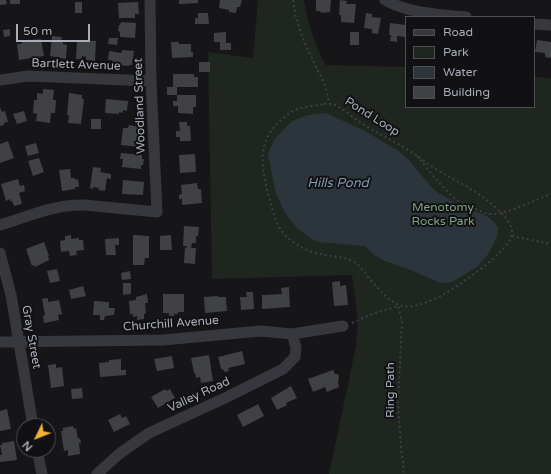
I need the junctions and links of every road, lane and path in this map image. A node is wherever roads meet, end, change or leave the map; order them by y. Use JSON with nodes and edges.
{"nodes":[{"id":1,"x":150,"y":0,"type":"edge"},
{"id":2,"x":293,"y":0,"type":"edge"},
{"id":3,"x":387,"y":1,"type":"edge"},
{"id":4,"x":456,"y":16,"type":"edge"},
{"id":5,"x":535,"y":24,"type":"edge"},
{"id":6,"x":551,"y":25,"type":"edge"},
{"id":7,"x":0,"y":80,"type":"edge"},
{"id":8,"x":151,"y":81,"type":"junction"},
{"id":9,"x":330,"y":104,"type":"junction"},
{"id":10,"x":414,"y":154,"type":"junction"},
{"id":11,"x":551,"y":194,"type":"edge"},
{"id":12,"x":501,"y":212,"type":"junction"},
{"id":13,"x":0,"y":226,"type":"edge"},
{"id":14,"x":512,"y":236,"type":"junction"},
{"id":15,"x":551,"y":244,"type":"edge"},
{"id":16,"x":0,"y":253,"type":"edge"},
{"id":17,"x":398,"y":306,"type":"junction"},
{"id":18,"x":343,"y":326,"type":"joint"},
{"id":19,"x":292,"y":334,"type":"junction"},
{"id":20,"x":19,"y":341,"type":"junction"},
{"id":21,"x":0,"y":342,"type":"edge"},
{"id":22,"x":32,"y":418,"type":"edge"},
{"id":23,"x":39,"y":458,"type":"edge"},
{"id":24,"x":404,"y":470,"type":"junction"},
{"id":25,"x":42,"y":474,"type":"edge"},
{"id":26,"x":97,"y":474,"type":"edge"},
{"id":27,"x":402,"y":474,"type":"edge"},
{"id":28,"x":406,"y":474,"type":"edge"}],
"edges":[{"from":1,"to":8,"type":"street","name":"Woodland Street"},
{"from":2,"to":9,"type":"path"},
{"from":3,"to":4,"type":"street"},
{"from":5,"to":6,"type":"street"},
{"from":7,"to":8,"type":"street","name":"Bartlett Avenue"},
{"from":8,"to":13,"type":"street","name":"Woodland Street"},
{"from":9,"to":10,"type":"path","name":"Pond Loop"},
{"from":9,"to":17,"type":"path","name":"Pond Loop"},
{"from":10,"to":12,"type":"path","name":"Pond Loop"},
{"from":10,"to":12,"type":"path"},
{"from":11,"to":12,"type":"path"},
{"from":12,"to":14,"type":"path","name":"Pond Loop"},
{"from":14,"to":15,"type":"path"},
{"from":14,"to":17,"type":"path"},
{"from":16,"to":20,"type":"street","name":"Gray Street"},
{"from":17,"to":18,"type":"path"},
{"from":17,"to":24,"type":"path","name":"Ring Path"},
{"from":18,"to":19,"type":"street","name":"Churchill Avenue"},
{"from":19,"to":20,"type":"street","name":"Churchill Avenue"},
{"from":19,"to":26,"type":"street","name":"Valley Road"},
{"from":20,"to":21,"type":"street","name":"Churchill Avenue"},
{"from":20,"to":22,"type":"street","name":"Gray Street"},
{"from":23,"to":25,"type":"street"},
{"from":24,"to":27,"type":"path"},
{"from":24,"to":28,"type":"path"}]}
